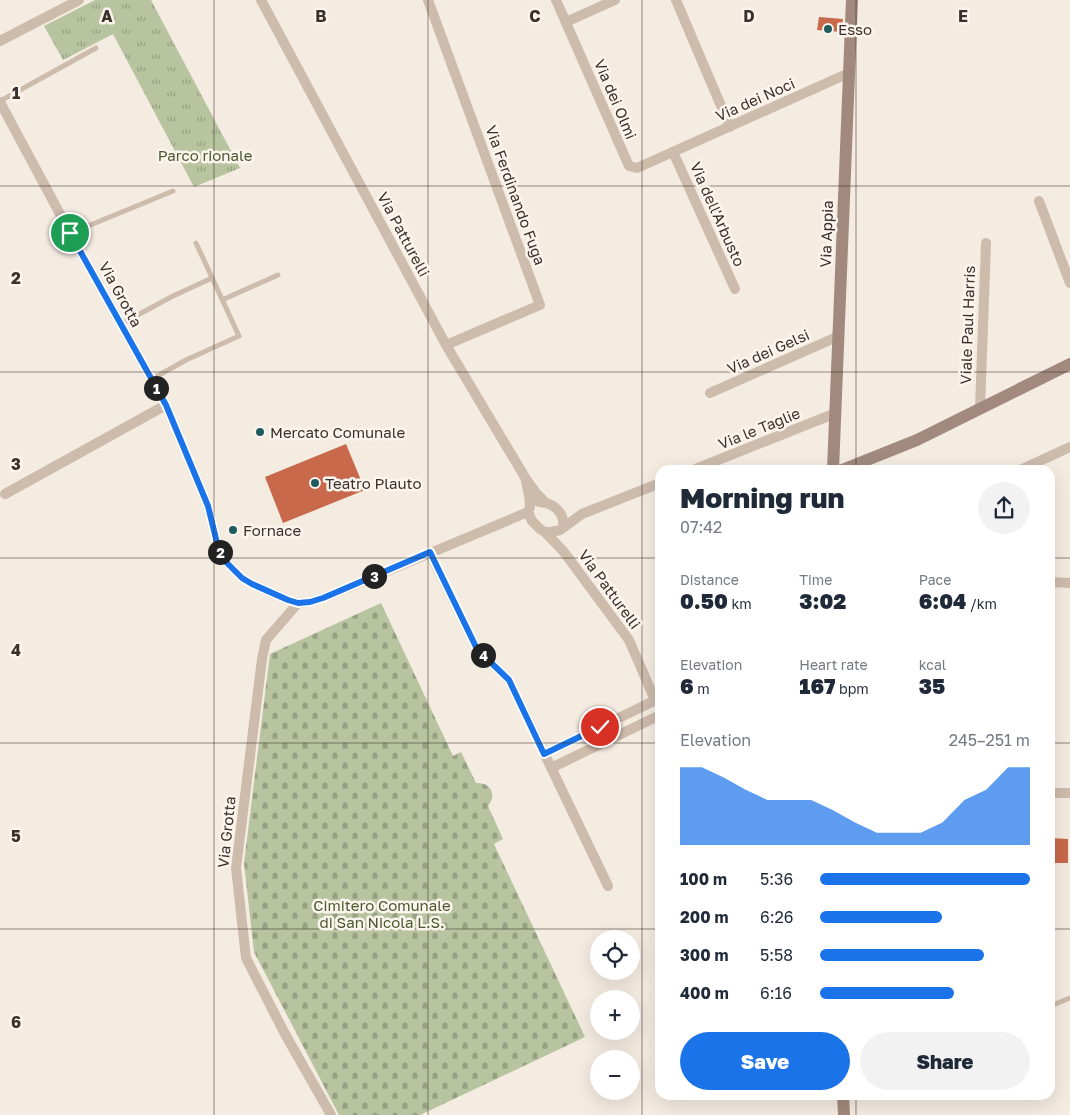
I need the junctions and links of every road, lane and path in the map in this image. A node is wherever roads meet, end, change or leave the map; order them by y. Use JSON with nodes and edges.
{"nodes":[{"id":1,"x":79,"y":0,"type":"edge"},
{"id":2,"x":261,"y":0,"type":"edge"},
{"id":3,"x":428,"y":0,"type":"edge"},
{"id":4,"x":556,"y":0,"type":"edge"},
{"id":5,"x":614,"y":0,"type":"edge"},
{"id":6,"x":676,"y":0,"type":"edge"},
{"id":7,"x":852,"y":0,"type":"edge"},
{"id":8,"x":566,"y":22,"type":"junction"},
{"id":9,"x":0,"y":41,"type":"edge"},
{"id":10,"x":96,"y":48,"type":"dead end"},
{"id":11,"x":849,"y":74,"type":"junction"},
{"id":12,"x":0,"y":101,"type":"edge"},
{"id":13,"x":4,"y":120,"type":"edge"},
{"id":14,"x":730,"y":127,"type":"junction"},
{"id":15,"x":673,"y":152,"type":"junction"},
{"id":16,"x":173,"y":191,"type":"dead end"},
{"id":17,"x":1039,"y":201,"type":"dead end"},
{"id":18,"x":70,"y":233,"type":"junction"},
{"id":19,"x":196,"y":243,"type":"dead end"},
{"id":20,"x":986,"y":243,"type":"dead end"},
{"id":21,"x":278,"y":275,"type":"dead end"},
{"id":22,"x":212,"y":278,"type":"junction"},
{"id":23,"x":1070,"y":284,"type":"edge"},
{"id":24,"x":734,"y":289,"type":"dead end"},
{"id":25,"x":222,"y":300,"type":"junction"},
{"id":26,"x":121,"y":324,"type":"junction"},
{"id":27,"x":838,"y":336,"type":"junction"},
{"id":28,"x":446,"y":345,"type":"junction"},
{"id":29,"x":1070,"y":364,"type":"edge"},
{"id":30,"x":152,"y":379,"type":"junction"},
{"id":31,"x":710,"y":393,"type":"dead end"},
{"id":32,"x":166,"y":405,"type":"junction"},
{"id":33,"x":980,"y":409,"type":"junction"},
{"id":34,"x":836,"y":413,"type":"junction"},
{"id":35,"x":1070,"y":447,"type":"edge"},
{"id":36,"x":706,"y":465,"type":"edge"},
{"id":37,"x":833,"y":465,"type":"edge"},
{"id":38,"x":854,"y":465,"type":"edge"},
{"id":39,"x":1031,"y":465,"type":"edge"},
{"id":40,"x":526,"y":479,"type":"junction"},
{"id":41,"x":655,"y":485,"type":"edge"},
{"id":42,"x":5,"y":494,"type":"dead end"},
{"id":43,"x":545,"y":502,"type":"junction"},
{"id":44,"x":530,"y":513,"type":"junction"},
{"id":45,"x":560,"y":514,"type":"junction"},
{"id":46,"x":582,"y":514,"type":"junction"},
{"id":47,"x":561,"y":529,"type":"junction"},
{"id":48,"x":545,"y":532,"type":"junction"},
{"id":49,"x":430,"y":552,"type":"junction"},
{"id":50,"x":564,"y":552,"type":"junction"},
{"id":51,"x":1055,"y":582,"type":"edge"},
{"id":52,"x":1070,"y":582,"type":"edge"},
{"id":53,"x":298,"y":603,"type":"junction"},
{"id":54,"x":655,"y":693,"type":"edge"},
{"id":55,"x":655,"y":700,"type":"edge"},
{"id":56,"x":655,"y":717,"type":"edge"},
{"id":57,"x":544,"y":754,"type":"junction"},
{"id":58,"x":551,"y":768,"type":"junction"},
{"id":59,"x":1055,"y":793,"type":"edge"},
{"id":60,"x":1070,"y":793,"type":"edge"},
{"id":61,"x":608,"y":886,"type":"dead end"},
{"id":62,"x":1070,"y":998,"type":"edge"},
{"id":63,"x":1055,"y":1004,"type":"edge"},
{"id":64,"x":846,"y":1100,"type":"edge"},
{"id":65,"x":331,"y":1115,"type":"edge"},
{"id":66,"x":844,"y":1115,"type":"edge"}],
"edges":[{"from":1,"to":9,"type":"street"},
{"from":2,"to":28,"type":"street","name":"Via Patturelli"},
{"from":3,"to":28,"type":"street","name":"Via Ferdinando Fuga"},
{"from":4,"to":8,"type":"street","name":"Via dei Olmi"},
{"from":5,"to":8,"type":"street"},
{"from":6,"to":14,"type":"street"},
{"from":7,"to":11,"type":"street","name":"Via Appia"},
{"from":8,"to":15,"type":"street","name":"Via dei Olmi"},
{"from":10,"to":12,"type":"lane"},
{"from":11,"to":14,"type":"street","name":"Via dei Noci"},
{"from":11,"to":27,"type":"street","name":"Via Appia"},
{"from":12,"to":13,"type":"street","name":"Via Grotta"},
{"from":13,"to":18,"type":"street","name":"Via Grotta"},
{"from":14,"to":15,"type":"street","name":"Via dei Noci"},
{"from":15,"to":24,"type":"street","name":"Via dell'Arbusto"},
{"from":16,"to":18,"type":"lane"},
{"from":17,"to":23,"type":"street"},
{"from":18,"to":26,"type":"street","name":"Via Grotta"},
{"from":19,"to":22,"type":"lane"},
{"from":20,"to":33,"type":"street","name":"Viale Paul Harris"},
{"from":21,"to":25,"type":"lane"},
{"from":22,"to":25,"type":"lane"},
{"from":22,"to":26,"type":"lane"},
{"from":25,"to":30,"type":"lane"},
{"from":26,"to":30,"type":"street","name":"Via Grotta"},
{"from":27,"to":31,"type":"street","name":"Via dei Gelsi"},
{"from":27,"to":34,"type":"street","name":"Via Appia"},
{"from":28,"to":40,"type":"street","name":"Via Patturelli"},
{"from":29,"to":33,"type":"street"},
{"from":30,"to":32,"type":"street","name":"Via Grotta"},
{"from":32,"to":42,"type":"street"},
{"from":32,"to":53,"type":"street","name":"Via Grotta"},
{"from":33,"to":38,"type":"street"},
{"from":34,"to":36,"type":"street","name":"Via le Taglie"},
{"from":34,"to":37,"type":"street","name":"Via Appia"},
{"from":35,"to":39,"type":"street"},
{"from":40,"to":43,"type":"street","name":"Via Patturelli"},
{"from":40,"to":44,"type":"street","name":"Via Patturelli"},
{"from":41,"to":46,"type":"street"},
{"from":43,"to":44,"type":"street"},
{"from":43,"to":45,"type":"street","name":"Via Patturelli"},
{"from":44,"to":48,"type":"street","name":"Via Patturelli"},
{"from":44,"to":49,"type":"street"},
{"from":45,"to":46,"type":"street"},
{"from":45,"to":47,"type":"street","name":"Via Patturelli"},
{"from":46,"to":47,"type":"street"},
{"from":47,"to":48,"type":"street"},
{"from":47,"to":50,"type":"street","name":"Via Patturelli"},
{"from":48,"to":50,"type":"street","name":"Via Patturelli"},
{"from":49,"to":53,"type":"street"},
{"from":49,"to":57,"type":"street"},
{"from":50,"to":54,"type":"street","name":"Via Patturelli"},
{"from":51,"to":52,"type":"street"},
{"from":53,"to":65,"type":"street","name":"Via Grotta"},
{"from":55,"to":57,"type":"street"},
{"from":56,"to":58,"type":"street"},
{"from":57,"to":58,"type":"street"},
{"from":58,"to":61,"type":"street"},
{"from":59,"to":60,"type":"street"},
{"from":62,"to":63,"type":"lane"},
{"from":64,"to":66,"type":"street"}]}
